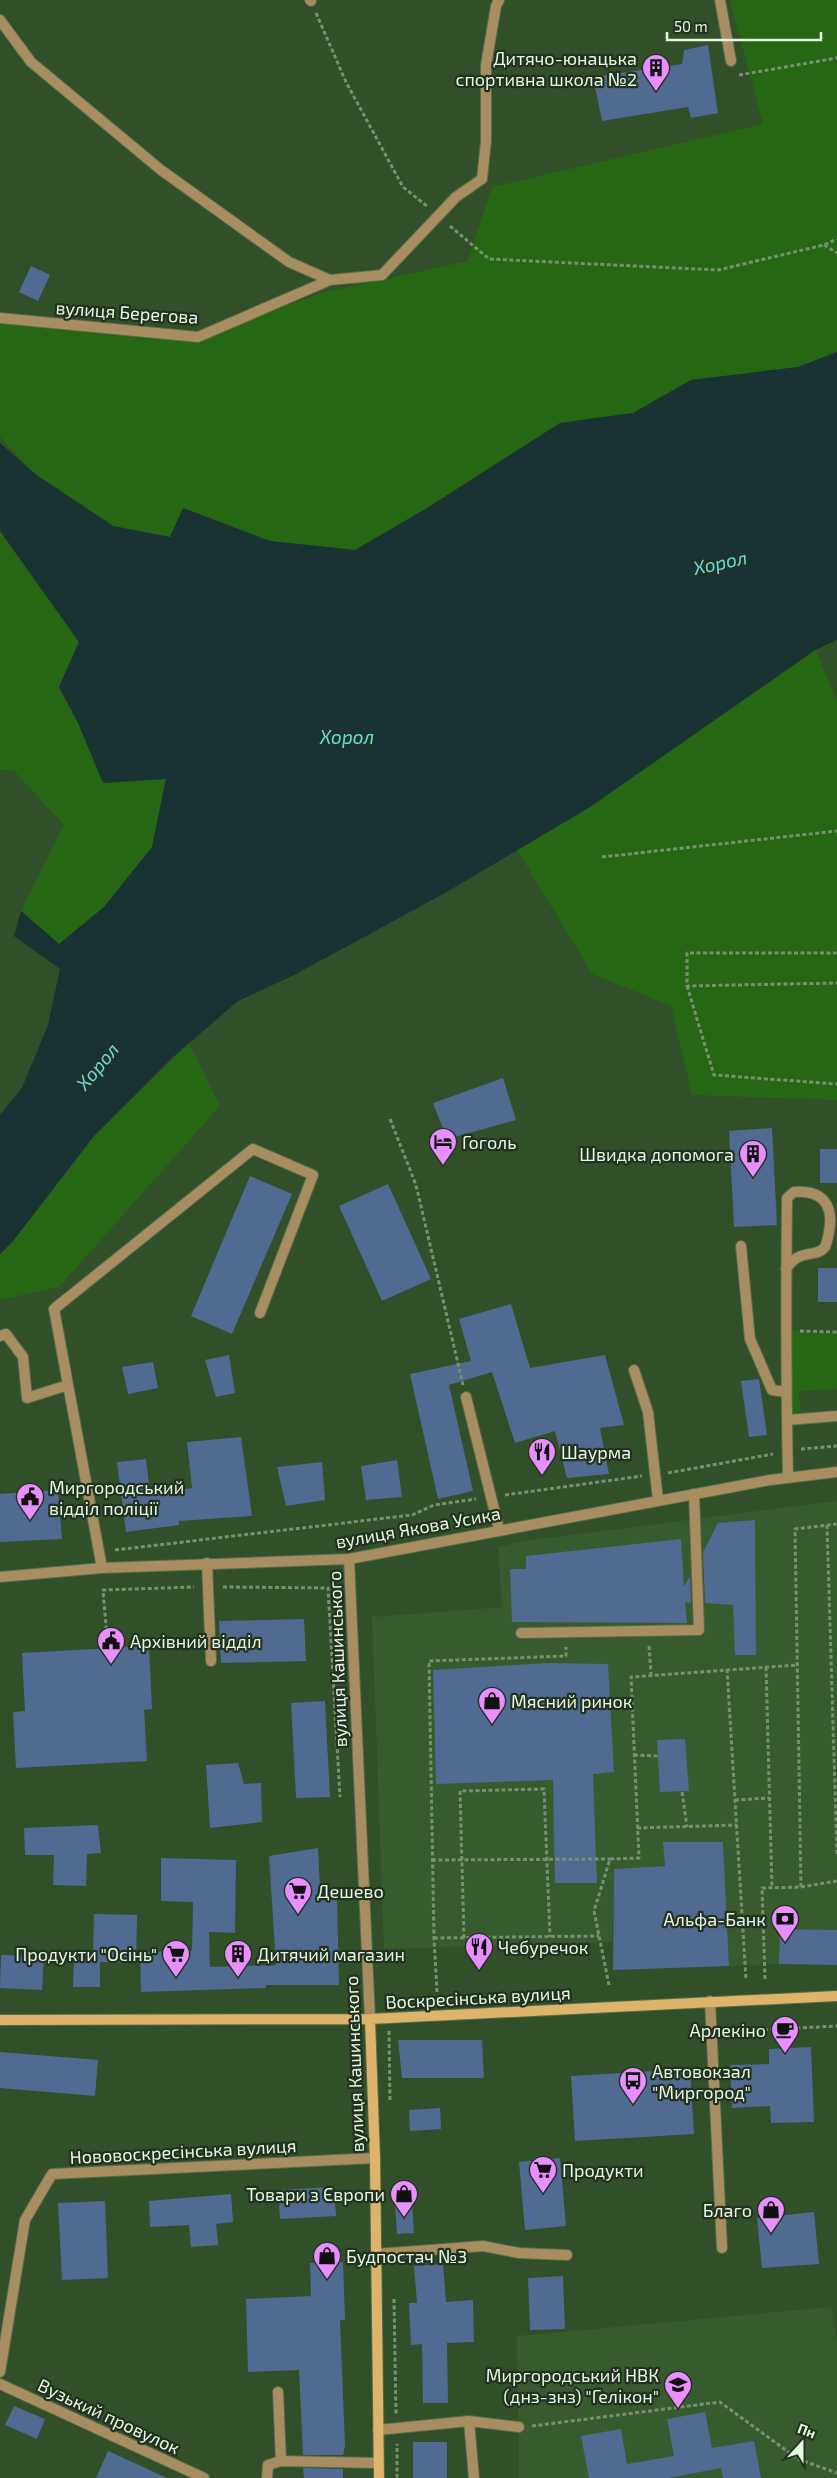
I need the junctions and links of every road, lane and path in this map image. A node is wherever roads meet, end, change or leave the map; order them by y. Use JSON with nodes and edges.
{"nodes":[{"id":1,"x":500,"y":0,"type":"edge"},
{"id":2,"x":720,"y":0,"type":"edge"},
{"id":3,"x":311,"y":1,"type":"edge"},
{"id":4,"x":0,"y":20,"type":"edge"},
{"id":5,"x":837,"y":58,"type":"edge"},
{"id":6,"x":731,"y":61,"type":"dead end"},
{"id":7,"x":738,"y":75,"type":"dead end"},
{"id":8,"x":438,"y":216,"type":"junction"},
{"id":9,"x":837,"y":240,"type":"edge"},
{"id":10,"x":824,"y":245,"type":"junction"},
{"id":11,"x":837,"y":253,"type":"edge"},
{"id":12,"x":330,"y":280,"type":"junction"},
{"id":13,"x":0,"y":318,"type":"edge"},
{"id":14,"x":837,"y":831,"type":"edge"},
{"id":15,"x":602,"y":857,"type":"dead end"},
{"id":16,"x":837,"y":953,"type":"edge"},
{"id":17,"x":837,"y":983,"type":"edge"},
{"id":18,"x":687,"y":986,"type":"junction"},
{"id":19,"x":837,"y":1084,"type":"edge"},
{"id":20,"x":390,"y":1119,"type":"dead end"},
{"id":21,"x":742,"y":1246,"type":"dead end"},
{"id":22,"x":786,"y":1269,"type":"junction"},
{"id":23,"x":260,"y":1313,"type":"dead end"},
{"id":24,"x":786,"y":1330,"type":"junction"},
{"id":25,"x":837,"y":1332,"type":"edge"},
{"id":26,"x":0,"y":1336,"type":"edge"},
{"id":27,"x":634,"y":1370,"type":"dead end"},
{"id":28,"x":68,"y":1386,"type":"junction"},
{"id":29,"x":786,"y":1392,"type":"junction"},
{"id":30,"x":466,"y":1397,"type":"joint"},
{"id":31,"x":837,"y":1416,"type":"edge"},
{"id":32,"x":787,"y":1420,"type":"junction"},
{"id":33,"x":837,"y":1446,"type":"edge"},
{"id":34,"x":788,"y":1452,"type":"junction"},
{"id":35,"x":837,"y":1472,"type":"edge"},
{"id":36,"x":655,"y":1475,"type":"junction"},
{"id":37,"x":788,"y":1478,"type":"junction"},
{"id":38,"x":694,"y":1494,"type":"junction"},
{"id":39,"x":491,"y":1497,"type":"junction"},
{"id":40,"x":658,"y":1500,"type":"junction"},
{"id":41,"x":837,"y":1524,"type":"edge"},
{"id":42,"x":827,"y":1525,"type":"junction"},
{"id":43,"x":499,"y":1529,"type":"junction"},
{"id":44,"x":99,"y":1552,"type":"junction"},
{"id":45,"x":349,"y":1559,"type":"junction"},
{"id":46,"x":206,"y":1563,"type":"junction"},
{"id":47,"x":102,"y":1568,"type":"junction"},
{"id":48,"x":0,"y":1577,"type":"edge"},
{"id":49,"x":208,"y":1587,"type":"junction"},
{"id":50,"x":648,"y":1631,"type":"junction"},
{"id":51,"x":565,"y":1632,"type":"junction"},
{"id":52,"x":521,"y":1633,"type":"dead end"},
{"id":53,"x":108,"y":1648,"type":"dead end"},
{"id":54,"x":211,"y":1661,"type":"dead end"},
{"id":55,"x":797,"y":1665,"type":"junction"},
{"id":56,"x":766,"y":1667,"type":"junction"},
{"id":57,"x":726,"y":1669,"type":"junction"},
{"id":58,"x":651,"y":1674,"type":"junction"},
{"id":59,"x":634,"y":1755,"type":"junction"},
{"id":60,"x":658,"y":1756,"type":"dead end"},
{"id":61,"x":682,"y":1792,"type":"dead end"},
{"id":62,"x":340,"y":1797,"type":"dead end"},
{"id":63,"x":769,"y":1798,"type":"junction"},
{"id":64,"x":735,"y":1800,"type":"junction"},
{"id":65,"x":737,"y":1825,"type":"junction"},
{"id":66,"x":687,"y":1827,"type":"junction"},
{"id":67,"x":637,"y":1828,"type":"junction"},
{"id":68,"x":837,"y":1855,"type":"edge"},
{"id":69,"x":432,"y":1860,"type":"junction"},
{"id":70,"x":462,"y":1860,"type":"junction"},
{"id":71,"x":610,"y":1860,"type":"junction"},
{"id":72,"x":546,"y":1861,"type":"junction"},
{"id":73,"x":837,"y":1881,"type":"edge"},
{"id":74,"x":801,"y":1887,"type":"junction"},
{"id":75,"x":772,"y":1888,"type":"junction"},
{"id":76,"x":599,"y":1936,"type":"junction"},
{"id":77,"x":550,"y":1937,"type":"junction"},
{"id":78,"x":434,"y":1938,"type":"junction"},
{"id":79,"x":464,"y":1938,"type":"junction"},
{"id":80,"x":765,"y":1979,"type":"dead end"},
{"id":81,"x":746,"y":1980,"type":"dead end"},
{"id":82,"x":609,"y":1985,"type":"dead end"},
{"id":83,"x":437,"y":1992,"type":"dead end"},
{"id":84,"x":837,"y":1996,"type":"edge"},
{"id":85,"x":710,"y":2001,"type":"junction"},
{"id":86,"x":370,"y":2019,"type":"junction"},
{"id":87,"x":0,"y":2020,"type":"edge"},
{"id":88,"x":837,"y":2026,"type":"edge"},
{"id":89,"x":711,"y":2033,"type":"junction"},
{"id":90,"x":375,"y":2158,"type":"junction"},
{"id":91,"x":722,"y":2248,"type":"dead end"},
{"id":92,"x":376,"y":2254,"type":"junction"},
{"id":93,"x":567,"y":2255,"type":"dead end"},
{"id":94,"x":0,"y":2372,"type":"edge"},
{"id":95,"x":0,"y":2384,"type":"edge"},
{"id":96,"x":278,"y":2392,"type":"dead end"},
{"id":97,"x":469,"y":2421,"type":"junction"},
{"id":98,"x":519,"y":2427,"type":"joint"},
{"id":99,"x":378,"y":2430,"type":"junction"},
{"id":100,"x":281,"y":2461,"type":"junction"},
{"id":101,"x":378,"y":2463,"type":"junction"},
{"id":102,"x":837,"y":2473,"type":"edge"},
{"id":103,"x":204,"y":2478,"type":"edge"},
{"id":104,"x":267,"y":2478,"type":"edge"},
{"id":105,"x":379,"y":2478,"type":"edge"},
{"id":106,"x":474,"y":2478,"type":"edge"}],
"edges":[{"from":1,"to":8,"type":"street"},
{"from":2,"to":6,"type":"street"},
{"from":3,"to":8,"type":"path"},
{"from":4,"to":12,"type":"street"},
{"from":5,"to":7,"type":"path"},
{"from":8,"to":10,"type":"path"},
{"from":8,"to":12,"type":"street"},
{"from":9,"to":10,"type":"path"},
{"from":10,"to":11,"type":"path"},
{"from":12,"to":13,"type":"street","name":"вулиця Берегова"},
{"from":14,"to":15,"type":"path"},
{"from":16,"to":18,"type":"path"},
{"from":17,"to":18,"type":"path"},
{"from":18,"to":19,"type":"path"},
{"from":20,"to":30,"type":"path"},
{"from":21,"to":29,"type":"street"},
{"from":22,"to":22,"type":"street"},
{"from":22,"to":24,"type":"street"},
{"from":23,"to":28,"type":"street"},
{"from":24,"to":25,"type":"path"},
{"from":24,"to":29,"type":"street"},
{"from":26,"to":28,"type":"street"},
{"from":27,"to":36,"type":"street"},
{"from":28,"to":44,"type":"street"},
{"from":29,"to":32,"type":"street"},
{"from":30,"to":39,"type":"street"},
{"from":31,"to":32,"type":"street"},
{"from":32,"to":34,"type":"street"},
{"from":33,"to":34,"type":"path"},
{"from":34,"to":36,"type":"path"},
{"from":34,"to":37,"type":"street"},
{"from":35,"to":37,"type":"street","name":"вулиця Якова Усика"},
{"from":36,"to":39,"type":"path"},
{"from":36,"to":40,"type":"street"},
{"from":37,"to":38,"type":"street","name":"вулиця Якова Усика"},
{"from":38,"to":40,"type":"street","name":"вулиця Якова Усика"},
{"from":38,"to":50,"type":"street"},
{"from":39,"to":43,"type":"street"},
{"from":39,"to":44,"type":"path"},
{"from":40,"to":43,"type":"street","name":"вулиця Якова Усика"},
{"from":41,"to":42,"type":"path"},
{"from":42,"to":55,"type":"path"},
{"from":42,"to":68,"type":"path"},
{"from":43,"to":45,"type":"street","name":"вулиця Якова Усика"},
{"from":44,"to":47,"type":"street"},
{"from":45,"to":46,"type":"street","name":"вулиця Якова Усика"},
{"from":45,"to":86,"type":"street","name":"вулиця Кашинського"},
{"from":46,"to":47,"type":"street","name":"вулиця Якова Усика"},
{"from":46,"to":49,"type":"street"},
{"from":47,"to":48,"type":"street","name":"вулиця Якова Усика"},
{"from":49,"to":53,"type":"path"},
{"from":49,"to":54,"type":"street"},
{"from":49,"to":62,"type":"path"},
{"from":50,"to":51,"type":"street"},
{"from":50,"to":58,"type":"path"},
{"from":51,"to":52,"type":"street"},
{"from":51,"to":69,"type":"path"},
{"from":55,"to":56,"type":"path"},
{"from":55,"to":74,"type":"path"},
{"from":56,"to":57,"type":"path"},
{"from":56,"to":63,"type":"path"},
{"from":57,"to":58,"type":"path"},
{"from":57,"to":64,"type":"path"},
{"from":58,"to":59,"type":"path"},
{"from":59,"to":60,"type":"path"},
{"from":59,"to":67,"type":"path"},
{"from":61,"to":66,"type":"path"},
{"from":63,"to":64,"type":"path"},
{"from":63,"to":75,"type":"path"},
{"from":64,"to":65,"type":"path"},
{"from":65,"to":66,"type":"path"},
{"from":65,"to":81,"type":"path"},
{"from":66,"to":67,"type":"path"},
{"from":67,"to":71,"type":"path"},
{"from":69,"to":70,"type":"path"},
{"from":69,"to":78,"type":"path"},
{"from":70,"to":72,"type":"path"},
{"from":70,"to":72,"type":"path"},
{"from":70,"to":79,"type":"path"},
{"from":71,"to":72,"type":"path"},
{"from":71,"to":76,"type":"path"},
{"from":72,"to":77,"type":"path"},
{"from":73,"to":74,"type":"path"},
{"from":74,"to":75,"type":"path"},
{"from":75,"to":80,"type":"path"},
{"from":76,"to":77,"type":"path"},
{"from":76,"to":82,"type":"path"},
{"from":77,"to":79,"type":"path"},
{"from":78,"to":79,"type":"path"},
{"from":78,"to":83,"type":"path"},
{"from":84,"to":85,"type":"street","name":"Воскресінська вулиця"},
{"from":85,"to":86,"type":"street","name":"Воскресінська вулиця"},
{"from":85,"to":89,"type":"street"},
{"from":86,"to":87,"type":"street","name":"Воскресінська вулиця"},
{"from":86,"to":90,"type":"street","name":"вулиця Кашинського"},
{"from":88,"to":89,"type":"path"},
{"from":89,"to":91,"type":"street"},
{"from":90,"to":92,"type":"street","name":"вулиця Кашинського"},
{"from":90,"to":94,"type":"street","name":"Нововоскресінська вулиця"},
{"from":92,"to":93,"type":"street"},
{"from":92,"to":99,"type":"street","name":"вулиця Кашинського"},
{"from":95,"to":103,"type":"street","name":"Вузький провулок"},
{"from":96,"to":100,"type":"street"},
{"from":97,"to":98,"type":"street"},
{"from":97,"to":99,"type":"street"},
{"from":97,"to":106,"type":"street"},
{"from":98,"to":102,"type":"path"},
{"from":99,"to":101,"type":"street","name":"вулиця Кашинського"},
{"from":100,"to":101,"type":"street"},
{"from":100,"to":104,"type":"street"},
{"from":101,"to":105,"type":"street","name":"вулиця Кашинського"}]}
